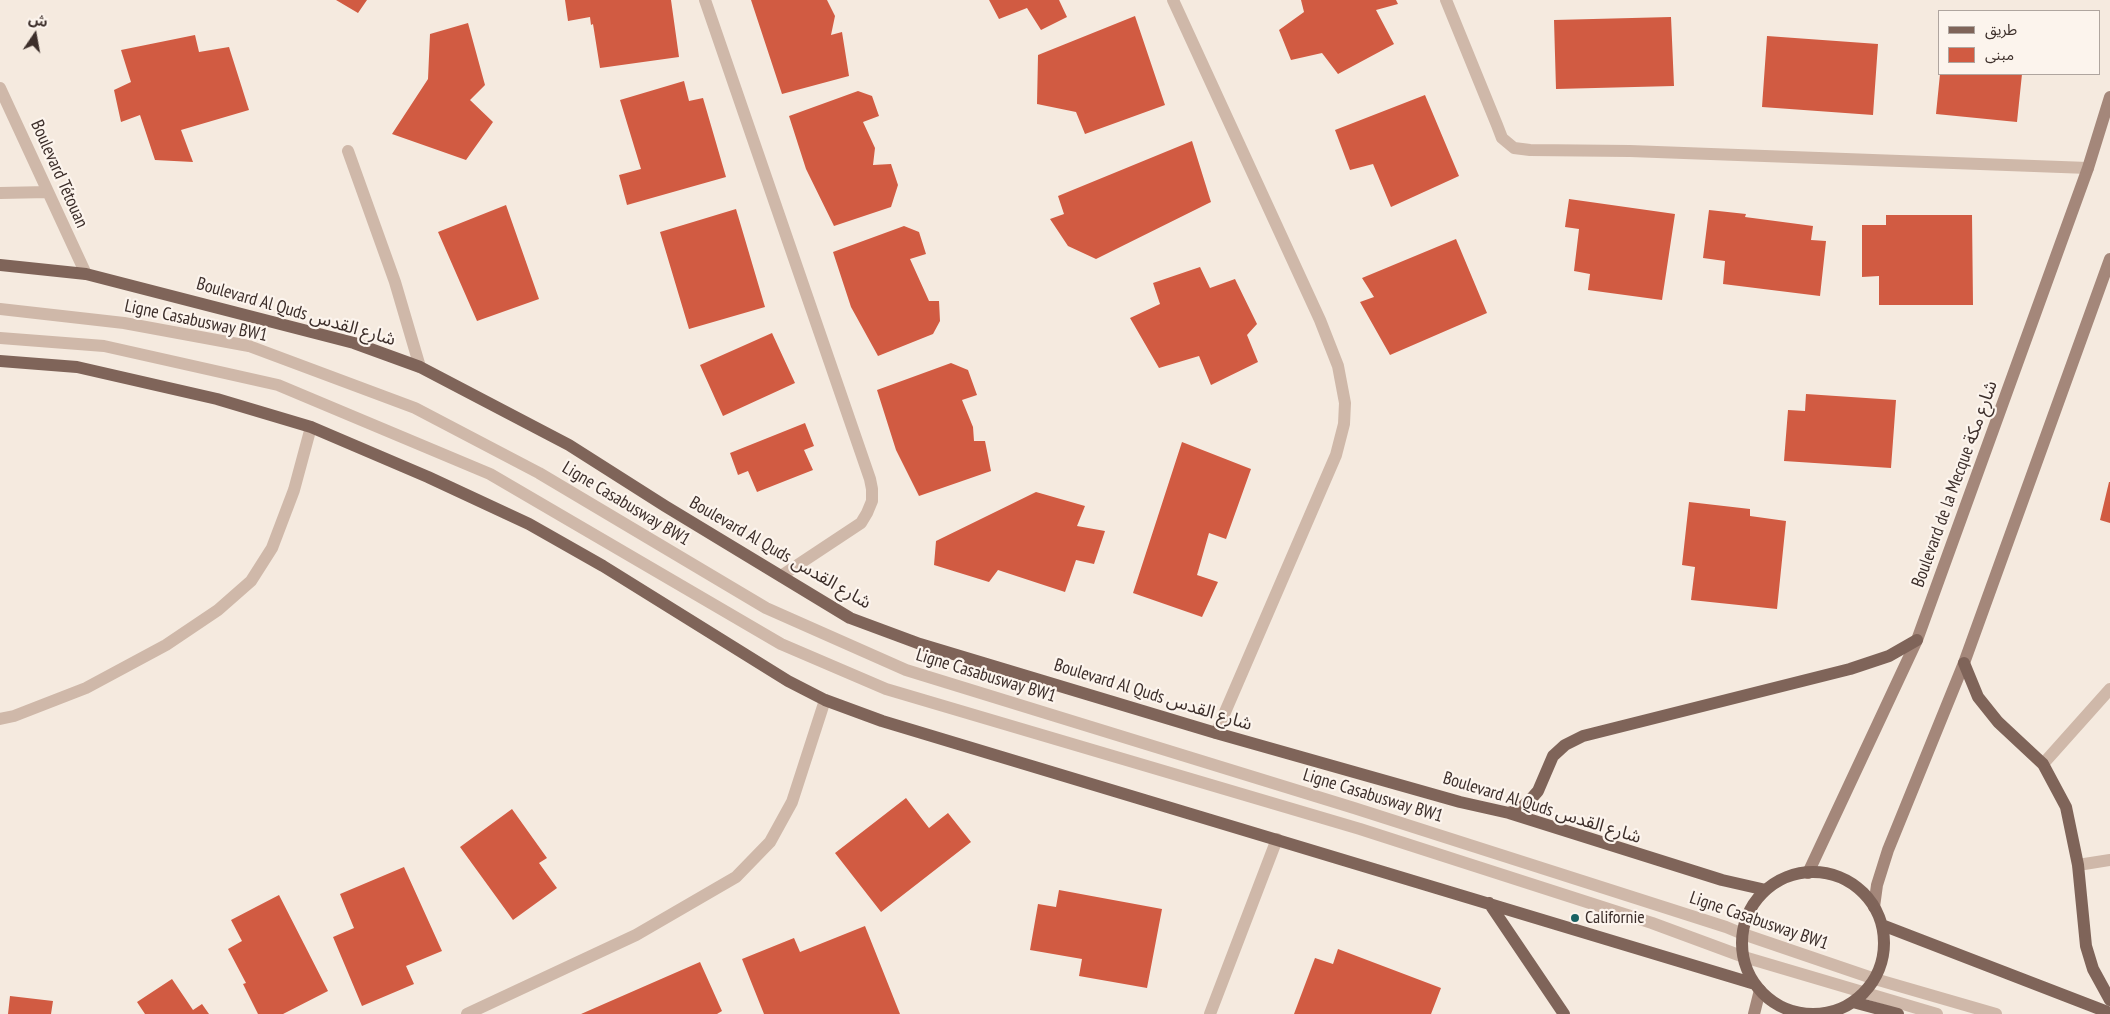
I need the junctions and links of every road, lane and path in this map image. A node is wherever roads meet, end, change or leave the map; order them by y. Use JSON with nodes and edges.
{"nodes":[{"id":1,"x":705,"y":0,"type":"edge"},
{"id":2,"x":1174,"y":0,"type":"edge"},
{"id":3,"x":1446,"y":0,"type":"edge"},
{"id":4,"x":0,"y":88,"type":"edge"},
{"id":5,"x":2110,"y":97,"type":"edge"},
{"id":6,"x":348,"y":151,"type":"dead end"},
{"id":7,"x":2088,"y":168,"type":"junction"},
{"id":8,"x":48,"y":192,"type":"junction"},
{"id":9,"x":0,"y":193,"type":"edge"},
{"id":10,"x":2110,"y":259,"type":"edge"},
{"id":11,"x":0,"y":265,"type":"edge"},
{"id":12,"x":86,"y":274,"type":"junction"},
{"id":13,"x":0,"y":309,"type":"edge"},
{"id":14,"x":0,"y":338,"type":"edge"},
{"id":15,"x":0,"y":361,"type":"edge"},
{"id":16,"x":420,"y":367,"type":"junction"},
{"id":17,"x":311,"y":426,"type":"junction"},
{"id":18,"x":781,"y":576,"type":"junction"},
{"id":19,"x":1917,"y":640,"type":"junction"},
{"id":20,"x":1964,"y":663,"type":"junction"},
{"id":21,"x":2110,"y":689,"type":"edge"},
{"id":22,"x":825,"y":700,"type":"junction"},
{"id":23,"x":0,"y":719,"type":"edge"},
{"id":24,"x":1216,"y":733,"type":"junction"},
{"id":25,"x":2043,"y":764,"type":"junction"},
{"id":26,"x":1509,"y":813,"type":"junction"},
{"id":27,"x":1277,"y":839,"type":"junction"},
{"id":28,"x":2110,"y":860,"type":"edge"},
{"id":29,"x":2078,"y":865,"type":"junction"},
{"id":30,"x":1808,"y":873,"type":"junction"},
{"id":31,"x":1766,"y":890,"type":"junction"},
{"id":32,"x":1489,"y":903,"type":"junction"},
{"id":33,"x":1874,"y":907,"type":"junction"},
{"id":34,"x":1882,"y":924,"type":"junction"},
{"id":35,"x":1743,"y":934,"type":"junction"},
{"id":36,"x":1744,"y":957,"type":"junction"},
{"id":37,"x":1875,"y":979,"type":"junction"},
{"id":38,"x":1757,"y":987,"type":"junction"},
{"id":39,"x":1864,"y":993,"type":"junction"},
{"id":40,"x":2110,"y":1000,"type":"edge"},
{"id":41,"x":1853,"y":1002,"type":"junction"},
{"id":42,"x":1836,"y":1012,"type":"edge"},
{"id":43,"x":2110,"y":1013,"type":"edge"},
{"id":44,"x":467,"y":1014,"type":"edge"},
{"id":45,"x":1210,"y":1014,"type":"edge"},
{"id":46,"x":1564,"y":1014,"type":"edge"},
{"id":47,"x":1754,"y":1014,"type":"edge"},
{"id":48,"x":1898,"y":1014,"type":"edge"},
{"id":49,"x":1937,"y":1014,"type":"edge"},
{"id":50,"x":1996,"y":1014,"type":"edge"}],
"edges":[{"from":1,"to":18,"type":"street"},
{"from":2,"to":24,"type":"street"},
{"from":3,"to":7,"type":"street"},
{"from":4,"to":8,"type":"street","name":"Boulevard Tétouan"},
{"from":5,"to":7,"type":"main road","name":"Boulevard de la Mecque شارع مكة"},
{"from":6,"to":16,"type":"street"},
{"from":7,"to":19,"type":"main road","name":"Boulevard de la Mecque شارع مكة"},
{"from":8,"to":9,"type":"street"},
{"from":8,"to":12,"type":"street","name":"Boulevard Tétouan"},
{"from":10,"to":20,"type":"main road"},
{"from":11,"to":12,"type":"main road","name":"Boulevard Al Quds شارع القدس"},
{"from":12,"to":16,"type":"main road","name":"Boulevard Al Quds شارع القدس"},
{"from":13,"to":35,"type":"street","name":"Ligne Casabusway BW1"},
{"from":14,"to":36,"type":"street","name":"Ligne Casabusway BW1"},
{"from":15,"to":17,"type":"main road"},
{"from":16,"to":18,"type":"main road","name":"Boulevard Al Quds شارع القدس"},
{"from":17,"to":22,"type":"main road"},
{"from":17,"to":23,"type":"street"},
{"from":18,"to":24,"type":"main road","name":"Boulevard Al Quds شارع القدس"},
{"from":19,"to":26,"type":"main road"},
{"from":19,"to":30,"type":"main road","name":"Boulevard de la Mecque شارع مكة"},
{"from":20,"to":25,"type":"main road"},
{"from":20,"to":33,"type":"main road"},
{"from":21,"to":25,"type":"street"},
{"from":22,"to":27,"type":"main road"},
{"from":22,"to":44,"type":"street"},
{"from":24,"to":26,"type":"main road","name":"Boulevard Al Quds شارع القدس"},
{"from":25,"to":29,"type":"main road"},
{"from":26,"to":31,"type":"main road","name":"Boulevard Al Quds شارع القدس"},
{"from":27,"to":32,"type":"main road"},
{"from":27,"to":45,"type":"street"},
{"from":28,"to":29,"type":"street"},
{"from":29,"to":40,"type":"main road"},
{"from":30,"to":31,"type":"main road"},
{"from":30,"to":33,"type":"main road"},
{"from":31,"to":35,"type":"main road"},
{"from":32,"to":38,"type":"main road"},
{"from":32,"to":46,"type":"main road"},
{"from":33,"to":34,"type":"main road"},
{"from":34,"to":37,"type":"main road"},
{"from":34,"to":43,"type":"main road"},
{"from":35,"to":36,"type":"main road"},
{"from":35,"to":37,"type":"street","name":"Ligne Casabusway BW1"},
{"from":36,"to":38,"type":"main road"},
{"from":36,"to":39,"type":"street","name":"Ligne Casabusway BW1"},
{"from":37,"to":39,"type":"main road"},
{"from":37,"to":50,"type":"street","name":"Ligne Casabusway BW1"},
{"from":38,"to":42,"type":"main road"},
{"from":38,"to":47,"type":"main road"},
{"from":39,"to":41,"type":"main road"},
{"from":39,"to":49,"type":"street","name":"Ligne Casabusway BW1"},
{"from":41,"to":42,"type":"main road"},
{"from":41,"to":48,"type":"main road"}]}
